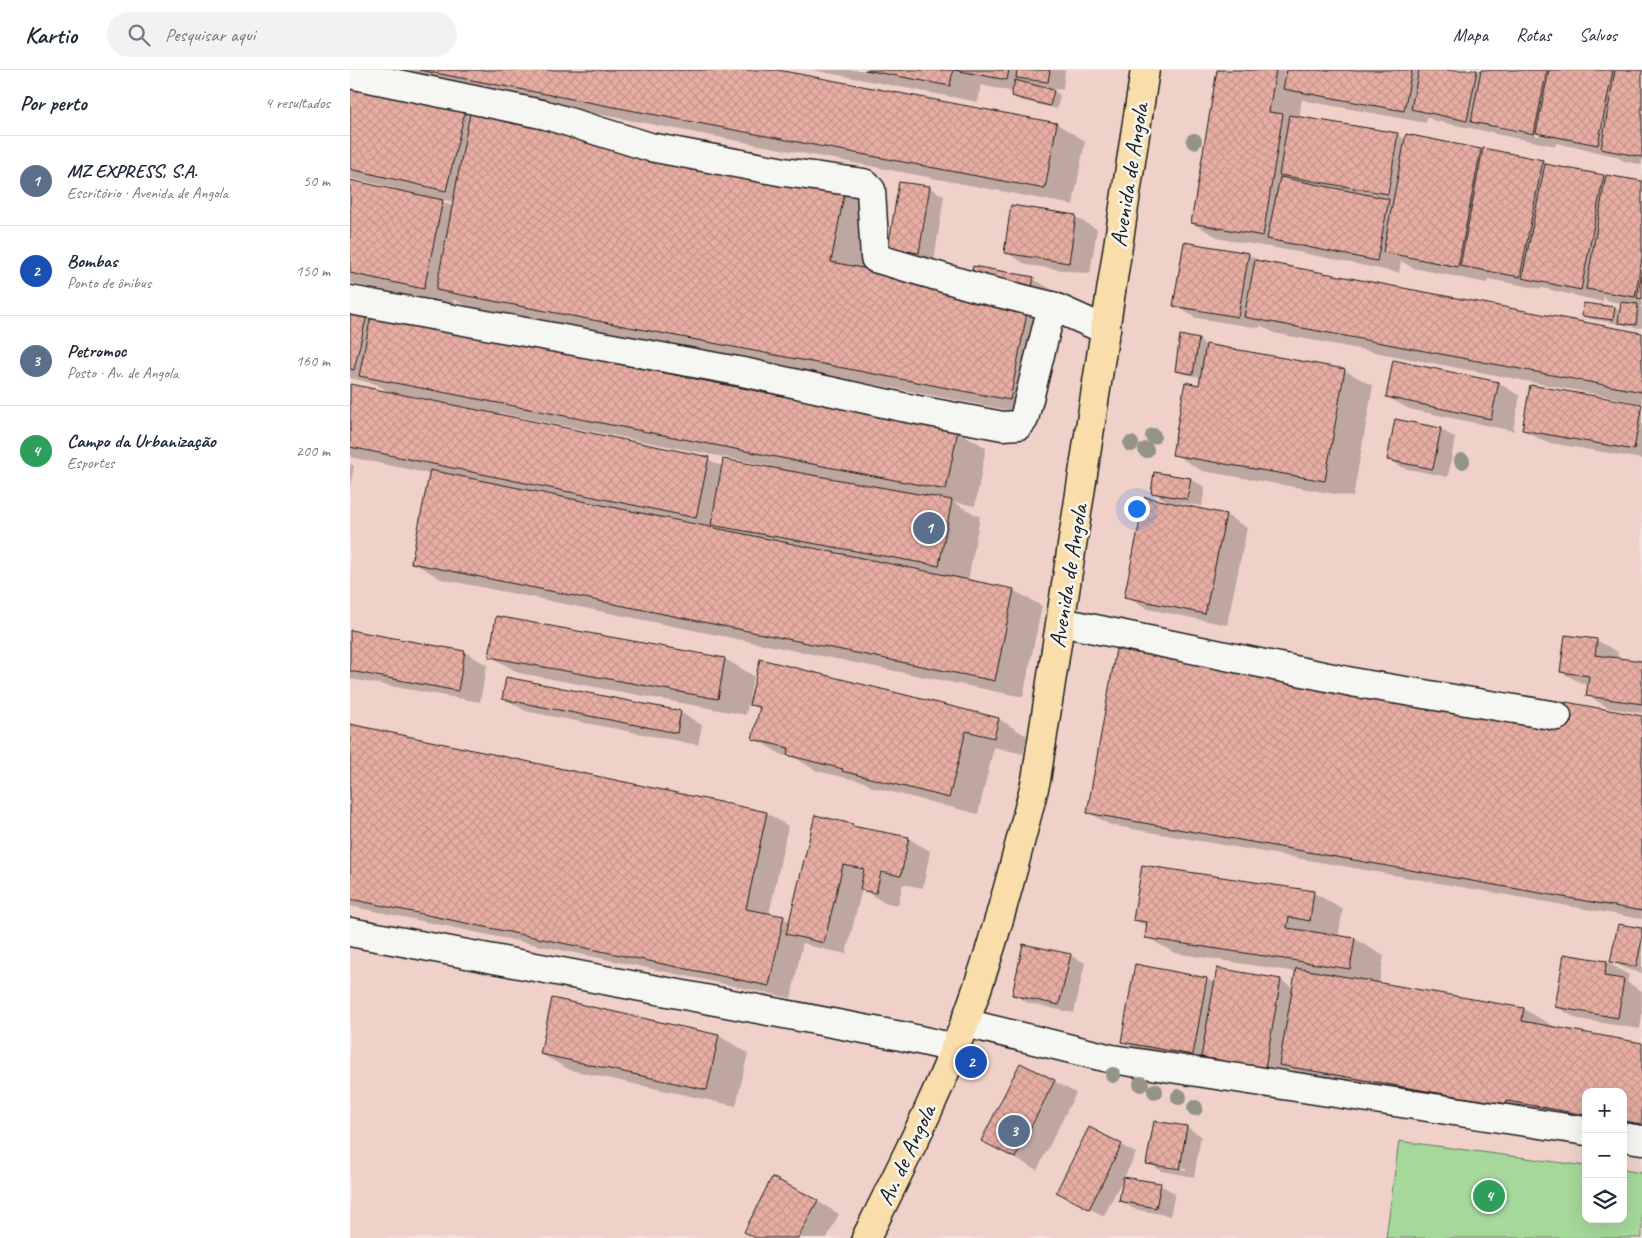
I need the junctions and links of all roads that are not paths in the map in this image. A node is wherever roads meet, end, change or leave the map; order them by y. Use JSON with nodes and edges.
{"nodes":[{"id":1,"x":1145,"y":70,"type":"edge"},
{"id":2,"x":350,"y":74,"type":"edge"},
{"id":3,"x":350,"y":300,"type":"edge"},
{"id":4,"x":1052,"y":306,"type":"junction"},
{"id":5,"x":1106,"y":330,"type":"junction"},
{"id":6,"x":1061,"y":622,"type":"junction"},
{"id":7,"x":1557,"y":716,"type":"dead end"},
{"id":8,"x":350,"y":932,"type":"edge"},
{"id":9,"x":965,"y":1023,"type":"junction"},
{"id":10,"x":951,"y":1060,"type":"junction"},
{"id":11,"x":1582,"y":1130,"type":"edge"},
{"id":12,"x":1627,"y":1138,"type":"edge"},
{"id":13,"x":1642,"y":1140,"type":"edge"},
{"id":14,"x":866,"y":1238,"type":"edge"}],
"edges":[{"from":1,"to":5,"type":"main road","name":"Avenida de Angola"},
{"from":2,"to":4,"type":"street"},
{"from":3,"to":4,"type":"street"},
{"from":4,"to":5,"type":"street"},
{"from":5,"to":6,"type":"main road","name":"Avenida de Angola"},
{"from":6,"to":7,"type":"street"},
{"from":6,"to":9,"type":"main road","name":"Avenida de Angola"},
{"from":8,"to":10,"type":"street"},
{"from":9,"to":10,"type":"main road","name":"Avenida de Angola"},
{"from":9,"to":11,"type":"street"},
{"from":10,"to":14,"type":"main road","name":"Av. de Angola"},
{"from":12,"to":13,"type":"street"}]}
